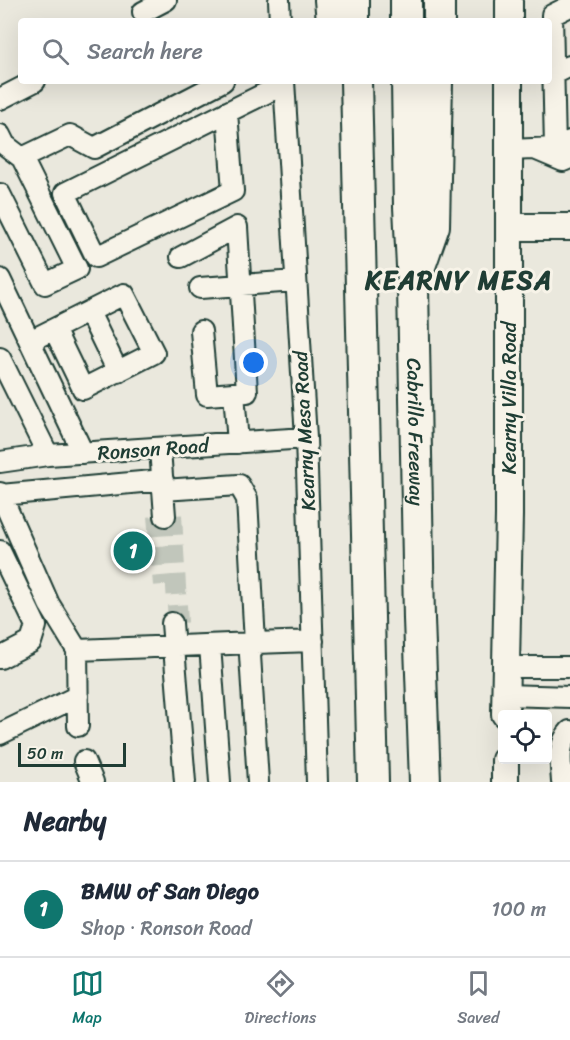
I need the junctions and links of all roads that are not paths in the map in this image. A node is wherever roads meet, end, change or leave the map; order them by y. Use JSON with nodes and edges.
{"nodes":[{"id":1,"x":166,"y":0,"type":"edge"},
{"id":2,"x":279,"y":0,"type":"edge"},
{"id":3,"x":330,"y":0,"type":"edge"},
{"id":4,"x":354,"y":0,"type":"edge"},
{"id":5,"x":406,"y":0,"type":"edge"},
{"id":6,"x":439,"y":0,"type":"edge"},
{"id":7,"x":509,"y":0,"type":"edge"},
{"id":8,"x":570,"y":6,"type":"edge"},
{"id":9,"x":143,"y":12,"type":"dead end"},
{"id":10,"x":280,"y":18,"type":"edge"},
{"id":11,"x":332,"y":18,"type":"edge"},
{"id":12,"x":354,"y":18,"type":"edge"},
{"id":13,"x":406,"y":18,"type":"edge"},
{"id":14,"x":439,"y":18,"type":"edge"},
{"id":15,"x":509,"y":18,"type":"edge"},
{"id":16,"x":552,"y":18,"type":"edge"},
{"id":17,"x":552,"y":37,"type":"edge"},
{"id":18,"x":561,"y":71,"type":"edge"},
{"id":19,"x":29,"y":84,"type":"edge"},
{"id":20,"x":282,"y":84,"type":"edge"},
{"id":21,"x":284,"y":84,"type":"edge"},
{"id":22,"x":338,"y":84,"type":"edge"},
{"id":23,"x":356,"y":84,"type":"edge"},
{"id":24,"x":407,"y":84,"type":"edge"},
{"id":25,"x":437,"y":84,"type":"edge"},
{"id":26,"x":510,"y":84,"type":"edge"},
{"id":27,"x":195,"y":87,"type":"edge"},
{"id":28,"x":0,"y":99,"type":"edge"},
{"id":29,"x":227,"y":112,"type":"junction"},
{"id":30,"x":0,"y":135,"type":"edge"},
{"id":31,"x":522,"y":149,"type":"junction"},
{"id":32,"x":565,"y":149,"type":"edge"},
{"id":33,"x":22,"y":159,"type":"junction"},
{"id":34,"x":0,"y":194,"type":"edge"},
{"id":35,"x":510,"y":227,"type":"junction"},
{"id":36,"x":570,"y":227,"type":"edge"},
{"id":37,"x":181,"y":257,"type":"dead end"},
{"id":38,"x":0,"y":279,"type":"edge"},
{"id":39,"x":296,"y":282,"type":"junction"},
{"id":40,"x":240,"y":285,"type":"junction"},
{"id":41,"x":413,"y":286,"type":"junction"},
{"id":42,"x":200,"y":288,"type":"dead end"},
{"id":43,"x":89,"y":312,"type":"junction"},
{"id":44,"x":362,"y":317,"type":"junction"},
{"id":45,"x":54,"y":330,"type":"junction"},
{"id":46,"x":201,"y":331,"type":"dead end"},
{"id":47,"x":30,"y":341,"type":"junction"},
{"id":48,"x":0,"y":358,"type":"edge"},
{"id":49,"x":118,"y":372,"type":"junction"},
{"id":50,"x":234,"y":393,"type":"junction"},
{"id":51,"x":306,"y":438,"type":"junction"},
{"id":52,"x":238,"y":443,"type":"junction"},
{"id":53,"x":160,"y":449,"type":"junction"},
{"id":54,"x":83,"y":453,"type":"junction"},
{"id":55,"x":48,"y":455,"type":"junction"},
{"id":56,"x":0,"y":462,"type":"edge"},
{"id":57,"x":0,"y":494,"type":"edge"},
{"id":58,"x":164,"y":502,"type":"junction"},
{"id":59,"x":0,"y":551,"type":"edge"},
{"id":60,"x":172,"y":629,"type":"junction"},
{"id":61,"x":313,"y":641,"type":"junction"},
{"id":62,"x":255,"y":643,"type":"junction"},
{"id":63,"x":210,"y":645,"type":"junction"},
{"id":64,"x":77,"y":650,"type":"junction"},
{"id":65,"x":0,"y":658,"type":"edge"},
{"id":66,"x":506,"y":667,"type":"junction"},
{"id":67,"x":570,"y":667,"type":"edge"},
{"id":68,"x":78,"y":696,"type":"junction"},
{"id":69,"x":570,"y":697,"type":"edge"},
{"id":70,"x":505,"y":705,"type":"edge"},
{"id":71,"x":78,"y":726,"type":"dead end"},
{"id":72,"x":570,"y":731,"type":"edge"},
{"id":73,"x":0,"y":734,"type":"edge"},
{"id":74,"x":84,"y":761,"type":"dead end"},
{"id":75,"x":505,"y":764,"type":"edge"},
{"id":76,"x":93,"y":782,"type":"edge"},
{"id":77,"x":185,"y":782,"type":"edge"},
{"id":78,"x":220,"y":782,"type":"edge"},
{"id":79,"x":258,"y":782,"type":"edge"},
{"id":80,"x":317,"y":782,"type":"edge"},
{"id":81,"x":373,"y":782,"type":"edge"},
{"id":82,"x":425,"y":782,"type":"edge"},
{"id":83,"x":505,"y":782,"type":"edge"},
{"id":84,"x":562,"y":782,"type":"edge"}],
"edges":[{"from":1,"to":9,"type":"street"},
{"from":2,"to":10,"type":"street"},
{"from":3,"to":11,"type":"highway"},
{"from":4,"to":12,"type":"highway"},
{"from":5,"to":13,"type":"highway"},
{"from":6,"to":14,"type":"highway"},
{"from":7,"to":15,"type":"main road"},
{"from":8,"to":16,"type":"street"},
{"from":17,"to":18,"type":"street"},
{"from":18,"to":32,"type":"street"},
{"from":19,"to":28,"type":"street"},
{"from":20,"to":29,"type":"street"},
{"from":21,"to":39,"type":"street","name":"Kearny Mesa Road"},
{"from":22,"to":44,"type":"highway"},
{"from":23,"to":44,"type":"highway"},
{"from":24,"to":41,"type":"highway","name":"Cabrillo Freeway"},
{"from":25,"to":41,"type":"highway"},
{"from":26,"to":31,"type":"main road","name":"Kearny Villa Road"},
{"from":27,"to":33,"type":"street"},
{"from":29,"to":29,"type":"street"},
{"from":30,"to":33,"type":"street"},
{"from":31,"to":32,"type":"street"},
{"from":31,"to":35,"type":"main road","name":"Kearny Villa Road"},
{"from":33,"to":34,"type":"street"},
{"from":35,"to":36,"type":"main road"},
{"from":35,"to":66,"type":"main road","name":"Kearny Villa Road"},
{"from":37,"to":40,"type":"street"},
{"from":38,"to":47,"type":"street"},
{"from":39,"to":40,"type":"street"},
{"from":39,"to":51,"type":"street","name":"Kearny Mesa Road"},
{"from":40,"to":42,"type":"street"},
{"from":40,"to":50,"type":"street"},
{"from":41,"to":82,"type":"highway","name":"Cabrillo Freeway"},
{"from":43,"to":45,"type":"street"},
{"from":43,"to":49,"type":"street"},
{"from":43,"to":49,"type":"street"},
{"from":44,"to":81,"type":"highway"},
{"from":45,"to":47,"type":"street"},
{"from":45,"to":49,"type":"street"},
{"from":46,"to":50,"type":"street"},
{"from":47,"to":54,"type":"street"},
{"from":48,"to":55,"type":"street"},
{"from":50,"to":52,"type":"street"},
{"from":51,"to":52,"type":"street","name":"Ronson Road"},
{"from":51,"to":61,"type":"street","name":"Kearny Mesa Road"},
{"from":52,"to":53,"type":"street","name":"Ronson Road"},
{"from":53,"to":54,"type":"street","name":"Ronson Road"},
{"from":53,"to":58,"type":"street"},
{"from":54,"to":55,"type":"street","name":"Ronson Road"},
{"from":55,"to":56,"type":"street","name":"Ronson Road"},
{"from":57,"to":58,"type":"street"},
{"from":57,"to":64,"type":"street"},
{"from":58,"to":62,"type":"street"},
{"from":59,"to":65,"type":"street"},
{"from":60,"to":63,"type":"street"},
{"from":60,"to":64,"type":"street"},
{"from":60,"to":77,"type":"street"},
{"from":61,"to":62,"type":"street"},
{"from":61,"to":80,"type":"street","name":"Kearny Mesa Road"},
{"from":62,"to":63,"type":"street"},
{"from":62,"to":79,"type":"street"},
{"from":63,"to":78,"type":"street"},
{"from":64,"to":68,"type":"street"},
{"from":66,"to":67,"type":"street"},
{"from":66,"to":70,"type":"main road","name":"Kearny Villa Road"},
{"from":68,"to":71,"type":"street"},
{"from":68,"to":73,"type":"street"},
{"from":69,"to":70,"type":"street"},
{"from":72,"to":84,"type":"street"},
{"from":74,"to":76,"type":"street"},
{"from":75,"to":83,"type":"main road"}]}
